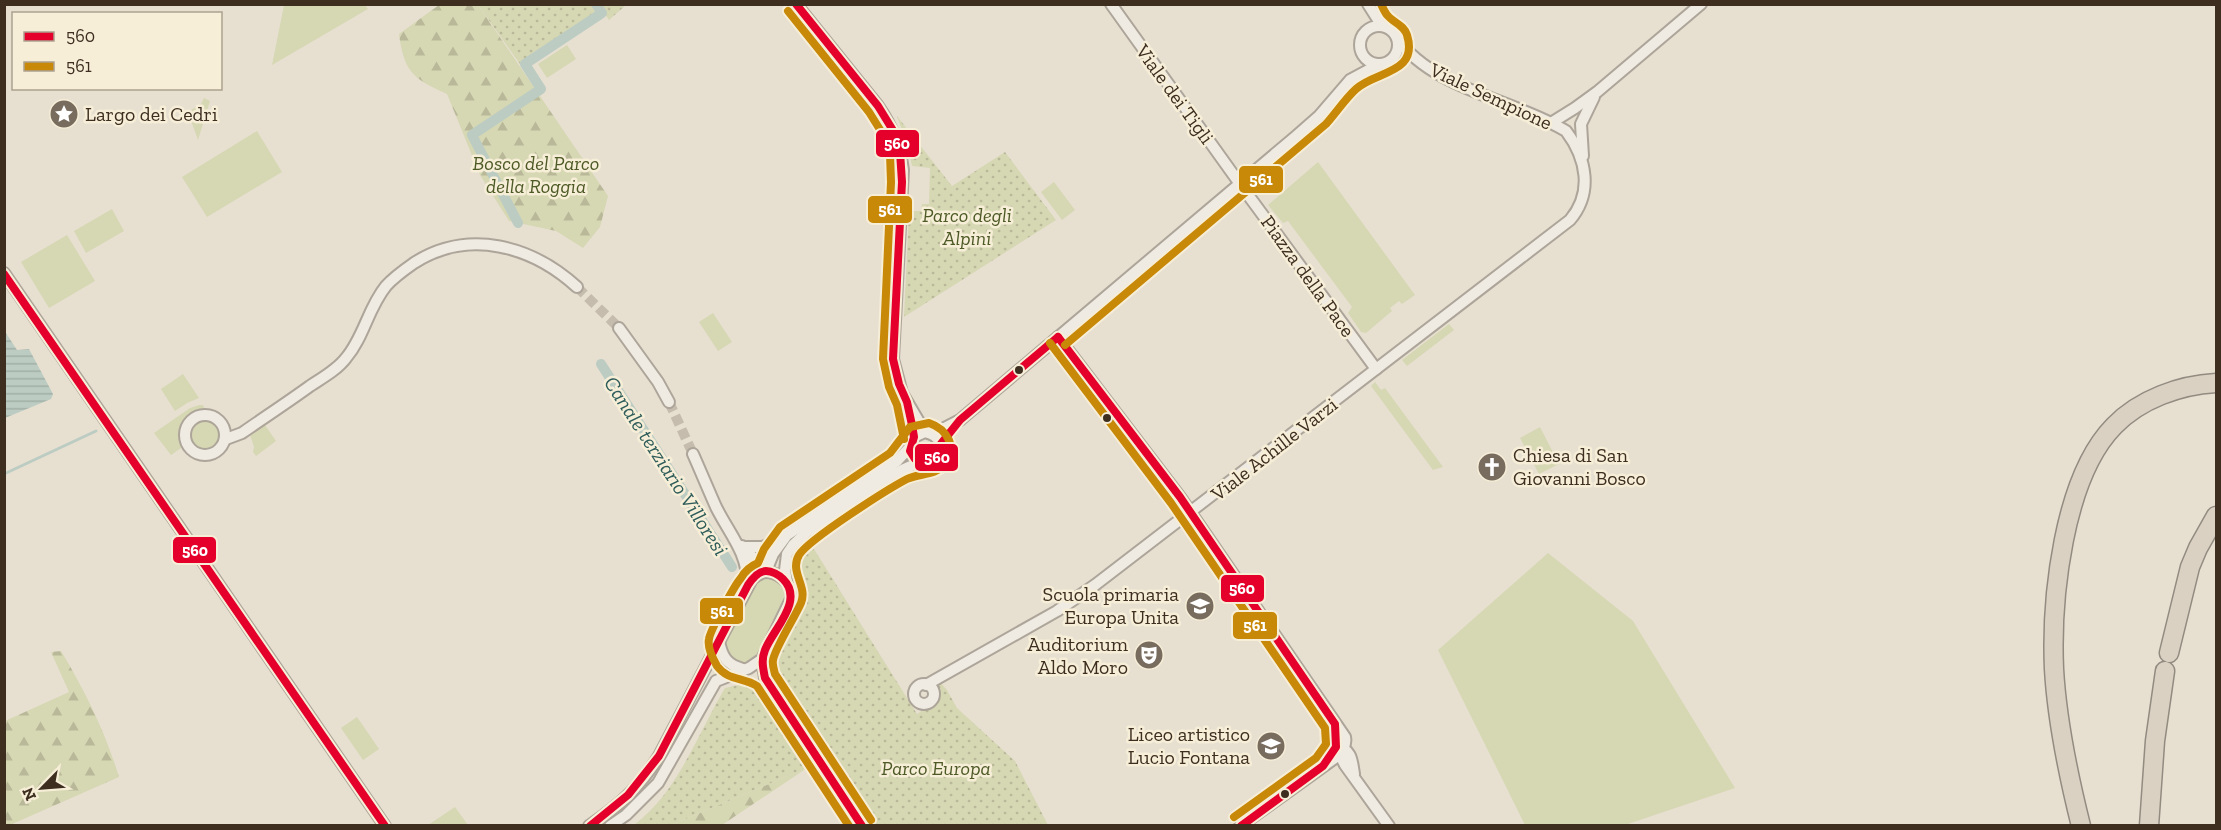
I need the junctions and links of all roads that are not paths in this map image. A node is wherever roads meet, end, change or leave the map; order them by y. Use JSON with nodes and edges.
{"nodes":[{"id":1,"x":796,"y":4,"type":"edge"},
{"id":2,"x":1111,"y":4,"type":"edge"},
{"id":3,"x":1367,"y":4,"type":"edge"},
{"id":4,"x":1701,"y":4,"type":"edge"},
{"id":5,"x":1382,"y":26,"type":"junction"},
{"id":6,"x":1367,"y":30,"type":"junction"},
{"id":7,"x":1397,"y":38,"type":"junction"},
{"id":8,"x":1360,"y":51,"type":"junction"},
{"id":9,"x":1392,"y":59,"type":"junction"},
{"id":10,"x":1416,"y":60,"type":"junction"},
{"id":11,"x":1378,"y":65,"type":"junction"},
{"id":12,"x":1350,"y":80,"type":"junction"},
{"id":13,"x":1597,"y":92,"type":"junction"},
{"id":14,"x":1551,"y":123,"type":"junction"},
{"id":15,"x":1581,"y":124,"type":"junction"},
{"id":16,"x":1566,"y":131,"type":"junction"},
{"id":17,"x":1585,"y":178,"type":"junction"},
{"id":18,"x":1240,"y":184,"type":"junction"},
{"id":19,"x":4,"y":273,"type":"edge"},
{"id":20,"x":577,"y":288,"type":"tunnel mouth"},
{"id":21,"x":619,"y":328,"type":"tunnel mouth"},
{"id":22,"x":1058,"y":337,"type":"junction"},
{"id":23,"x":1376,"y":369,"type":"junction"},
{"id":24,"x":2217,"y":383,"type":"edge"},
{"id":25,"x":669,"y":402,"type":"tunnel mouth"},
{"id":26,"x":907,"y":402,"type":"junction"},
{"id":27,"x":960,"y":420,"type":"junction"},
{"id":28,"x":929,"y":433,"type":"junction"},
{"id":29,"x":226,"y":436,"type":"dead end"},
{"id":30,"x":912,"y":442,"type":"junction"},
{"id":31,"x":940,"y":445,"type":"junction"},
{"id":32,"x":693,"y":454,"type":"tunnel mouth"},
{"id":33,"x":922,"y":463,"type":"junction"},
{"id":34,"x":1191,"y":512,"type":"junction"},
{"id":35,"x":2217,"y":516,"type":"edge"},
{"id":36,"x":787,"y":536,"type":"junction"},
{"id":37,"x":735,"y":538,"type":"junction"},
{"id":38,"x":743,"y":547,"type":"junction"},
{"id":39,"x":766,"y":571,"type":"junction"},
{"id":40,"x":787,"y":582,"type":"junction"},
{"id":41,"x":748,"y":585,"type":"junction"},
{"id":42,"x":719,"y":640,"type":"junction"},
{"id":43,"x":762,"y":658,"type":"junction"},
{"id":44,"x":746,"y":668,"type":"junction"},
{"id":45,"x":765,"y":678,"type":"junction"},
{"id":46,"x":926,"y":685,"type":"dead end"},
{"id":47,"x":1340,"y":750,"type":"junction"},
{"id":48,"x":385,"y":825,"type":"edge"},
{"id":49,"x":589,"y":825,"type":"edge"},
{"id":50,"x":610,"y":825,"type":"edge"},
{"id":51,"x":862,"y":825,"type":"edge"},
{"id":52,"x":1240,"y":825,"type":"edge"},
{"id":53,"x":1389,"y":825,"type":"edge"},
{"id":54,"x":2080,"y":825,"type":"edge"},
{"id":55,"x":2149,"y":825,"type":"edge"}],
"edges":[{"from":1,"to":26,"type":"street"},
{"from":2,"to":18,"type":"street","name":"Viale dei Tigli"},
{"from":3,"to":5,"type":"street"},
{"from":3,"to":6,"type":"street"},
{"from":4,"to":13,"type":"street","name":"Viale Achille Varzi"},
{"from":5,"to":6,"type":"street"},
{"from":5,"to":7,"type":"street"},
{"from":6,"to":8,"type":"street"},
{"from":7,"to":9,"type":"street"},
{"from":7,"to":10,"type":"street","name":"Viale Sempione"},
{"from":8,"to":11,"type":"street"},
{"from":8,"to":12,"type":"street"},
{"from":9,"to":10,"type":"street","name":"Viale Sempione"},
{"from":9,"to":11,"type":"street"},
{"from":10,"to":14,"type":"street","name":"Viale Sempione"},
{"from":11,"to":12,"type":"street"},
{"from":12,"to":18,"type":"street"},
{"from":13,"to":14,"type":"street","name":"Viale Achille Varzi"},
{"from":13,"to":15,"type":"street","name":"Viale Achille Varzi"},
{"from":14,"to":16,"type":"street","name":"Viale Sempione"},
{"from":15,"to":16,"type":"street"},
{"from":15,"to":17,"type":"street","name":"Viale Achille Varzi"},
{"from":16,"to":17,"type":"street","name":"Viale Achille Varzi"},
{"from":17,"to":23,"type":"street","name":"Viale Achille Varzi"},
{"from":18,"to":22,"type":"street"},
{"from":18,"to":23,"type":"street","name":"Piazza della Pace"},
{"from":19,"to":48,"type":"street"},
{"from":20,"to":29,"type":"street"},
{"from":21,"to":25,"type":"street"},
{"from":22,"to":27,"type":"street"},
{"from":22,"to":34,"type":"street"},
{"from":23,"to":34,"type":"street","name":"Viale Achille Varzi"},
{"from":24,"to":54,"type":"highway"},
{"from":26,"to":28,"type":"street"},
{"from":26,"to":30,"type":"street"},
{"from":27,"to":28,"type":"street"},
{"from":27,"to":31,"type":"street"},
{"from":28,"to":30,"type":"street"},
{"from":28,"to":31,"type":"street"},
{"from":30,"to":33,"type":"street"},
{"from":30,"to":36,"type":"street"},
{"from":31,"to":33,"type":"street"},
{"from":32,"to":37,"type":"street"},
{"from":33,"to":40,"type":"street"},
{"from":34,"to":46,"type":"street","name":"Viale Achille Varzi"},
{"from":34,"to":47,"type":"street"},
{"from":35,"to":55,"type":"highway"},
{"from":36,"to":38,"type":"street"},
{"from":36,"to":39,"type":"street"},
{"from":37,"to":38,"type":"street"},
{"from":37,"to":41,"type":"street"},
{"from":38,"to":39,"type":"street"},
{"from":39,"to":40,"type":"street"},
{"from":39,"to":41,"type":"street"},
{"from":40,"to":43,"type":"street"},
{"from":41,"to":42,"type":"street"},
{"from":42,"to":44,"type":"street"},
{"from":42,"to":49,"type":"street"},
{"from":43,"to":44,"type":"street"},
{"from":43,"to":45,"type":"street"},
{"from":44,"to":45,"type":"street"},
{"from":44,"to":50,"type":"street"},
{"from":45,"to":51,"type":"street"},
{"from":47,"to":52,"type":"street"},
{"from":47,"to":53,"type":"street"}]}
